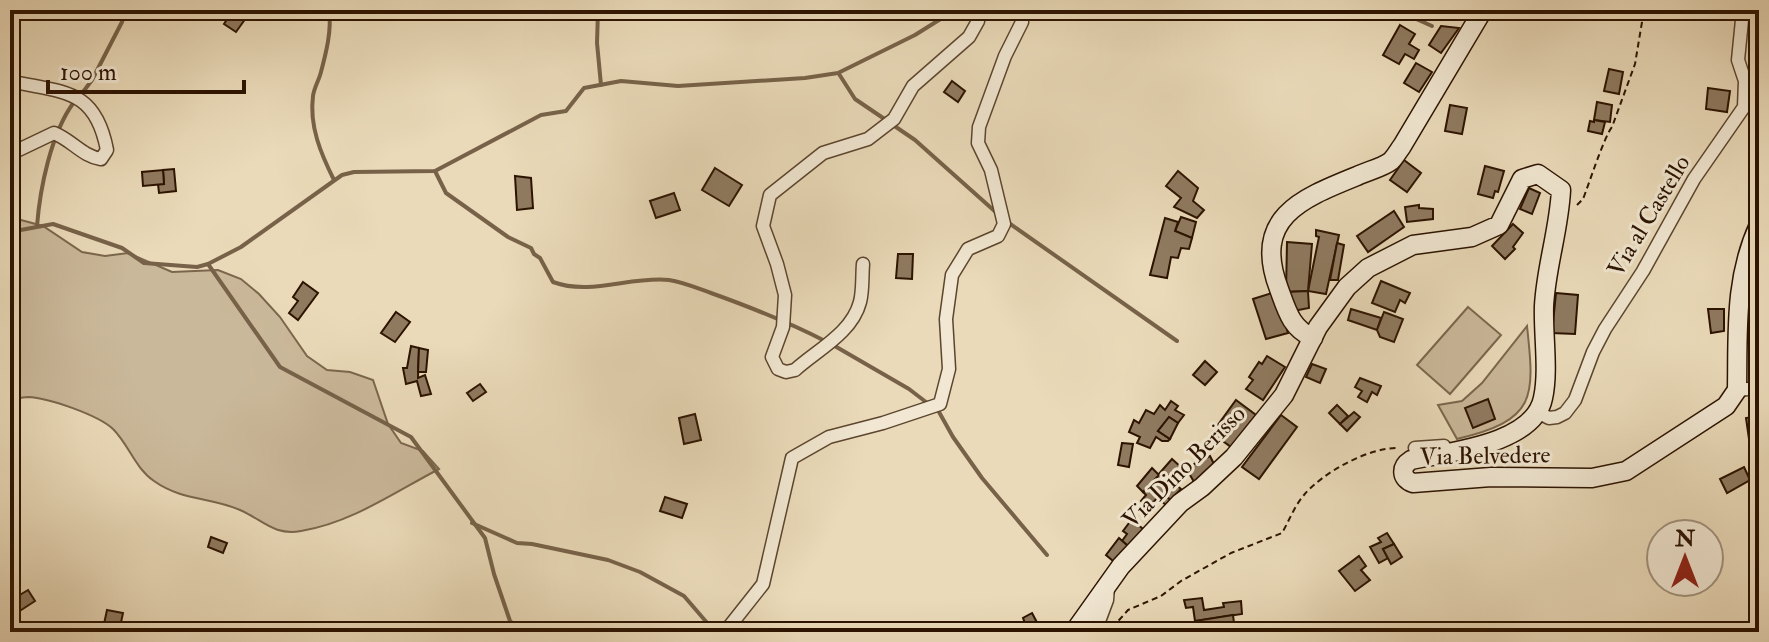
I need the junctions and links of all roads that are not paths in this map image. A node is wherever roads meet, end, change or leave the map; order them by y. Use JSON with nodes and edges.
{"nodes":[{"id":1,"x":859,"y":10,"type":"edge"},
{"id":2,"x":871,"y":10,"type":"edge"},
{"id":3,"x":974,"y":10,"type":"edge"},
{"id":4,"x":1019,"y":10,"type":"edge"},
{"id":5,"x":1483,"y":10,"type":"edge"},
{"id":6,"x":1743,"y":10,"type":"edge"},
{"id":7,"x":10,"y":81,"type":"edge"},
{"id":8,"x":11,"y":154,"type":"edge"},
{"id":9,"x":1538,"y":174,"type":"joint"},
{"id":10,"x":1759,"y":225,"type":"edge"},
{"id":11,"x":863,"y":264,"type":"dead end"},
{"id":12,"x":1313,"y":338,"type":"junction"},
{"id":13,"x":1759,"y":388,"type":"edge"},
{"id":14,"x":1737,"y":390,"type":"junction"},
{"id":15,"x":1539,"y":413,"type":"junction"},
{"id":16,"x":1489,"y":443,"type":"junction"},
{"id":17,"x":1415,"y":448,"type":"road end"},
{"id":18,"x":1108,"y":584,"type":"junction"},
{"id":19,"x":725,"y":632,"type":"edge"},
{"id":20,"x":1074,"y":632,"type":"edge"},
{"id":21,"x":1095,"y":632,"type":"edge"}],
"edges":[{"from":1,"to":2,"type":"street"},
{"from":3,"to":11,"type":"street"},
{"from":4,"to":19,"type":"street"},
{"from":5,"to":12,"type":"street"},
{"from":6,"to":15,"type":"street","name":"Via al Castello"},
{"from":7,"to":8,"type":"street"},
{"from":9,"to":12,"type":"street","name":"Via Dino Berisso"},
{"from":9,"to":15,"type":"street","name":"Via Belvedere"},
{"from":10,"to":14,"type":"street"},
{"from":12,"to":18,"type":"street","name":"Via Dino Berisso"},
{"from":13,"to":14,"type":"street"},
{"from":14,"to":16,"type":"street","name":"Via Belvedere"},
{"from":15,"to":16,"type":"street","name":"Via Belvedere"},
{"from":16,"to":17,"type":"street"},
{"from":18,"to":20,"type":"street","name":"Via Dino Berisso"},
{"from":18,"to":21,"type":"street"}]}
